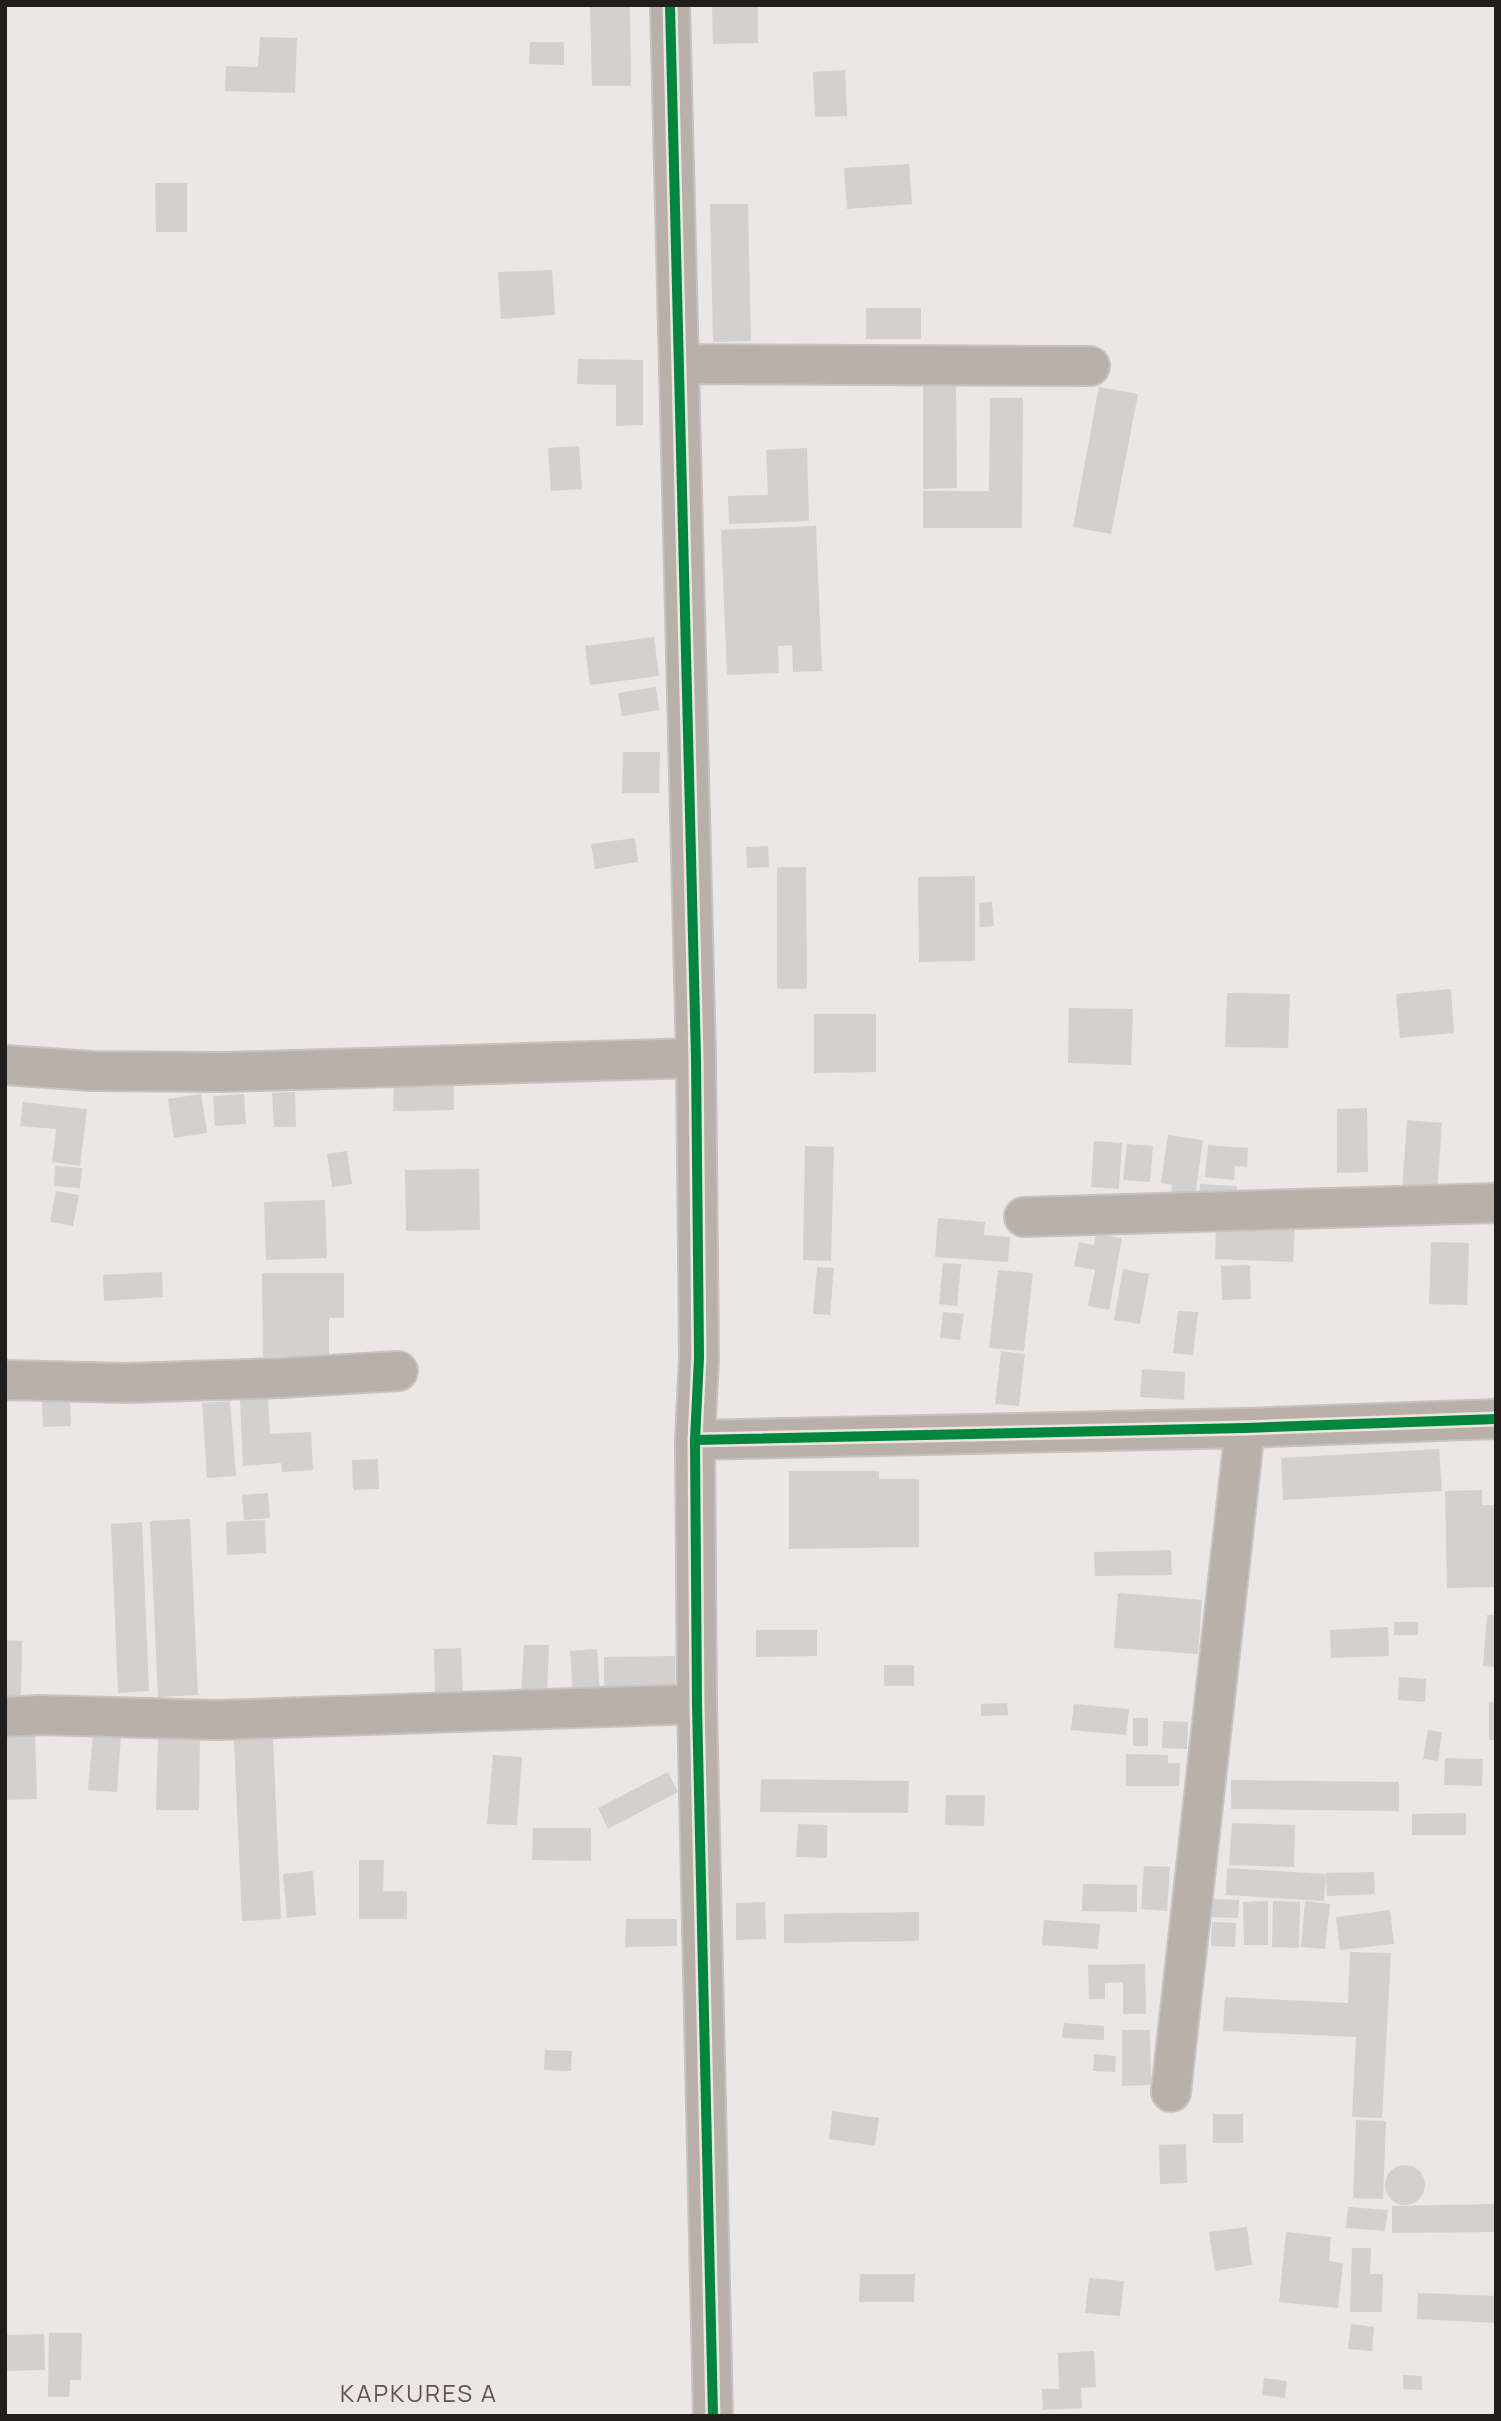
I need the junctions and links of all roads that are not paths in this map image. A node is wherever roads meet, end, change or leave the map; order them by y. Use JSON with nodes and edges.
{"nodes":[{"id":1,"x":670,"y":5,"type":"edge"},
{"id":2,"x":680,"y":364,"type":"junction"},
{"id":3,"x":1090,"y":366,"type":"dead end"},
{"id":4,"x":696,"y":1058,"type":"junction"},
{"id":5,"x":5,"y":1065,"type":"edge"},
{"id":6,"x":1496,"y":1203,"type":"edge"},
{"id":7,"x":1024,"y":1217,"type":"dead end"},
{"id":8,"x":398,"y":1371,"type":"dead end"},
{"id":9,"x":5,"y":1380,"type":"edge"},
{"id":10,"x":1496,"y":1419,"type":"edge"},
{"id":11,"x":1245,"y":1428,"type":"junction"},
{"id":12,"x":695,"y":1440,"type":"junction"},
{"id":13,"x":697,"y":1704,"type":"junction"},
{"id":14,"x":5,"y":1717,"type":"edge"},
{"id":15,"x":1171,"y":2092,"type":"dead end"},
{"id":16,"x":713,"y":2416,"type":"edge"}],
"edges":[{"from":1,"to":2,"type":"street"},
{"from":2,"to":3,"type":"street"},
{"from":2,"to":4,"type":"street"},
{"from":4,"to":5,"type":"street"},
{"from":4,"to":12,"type":"street"},
{"from":6,"to":7,"type":"street"},
{"from":8,"to":9,"type":"street"},
{"from":10,"to":11,"type":"street"},
{"from":11,"to":12,"type":"street"},
{"from":11,"to":15,"type":"street"},
{"from":12,"to":13,"type":"street"},
{"from":13,"to":14,"type":"street"},
{"from":13,"to":16,"type":"street"}]}
